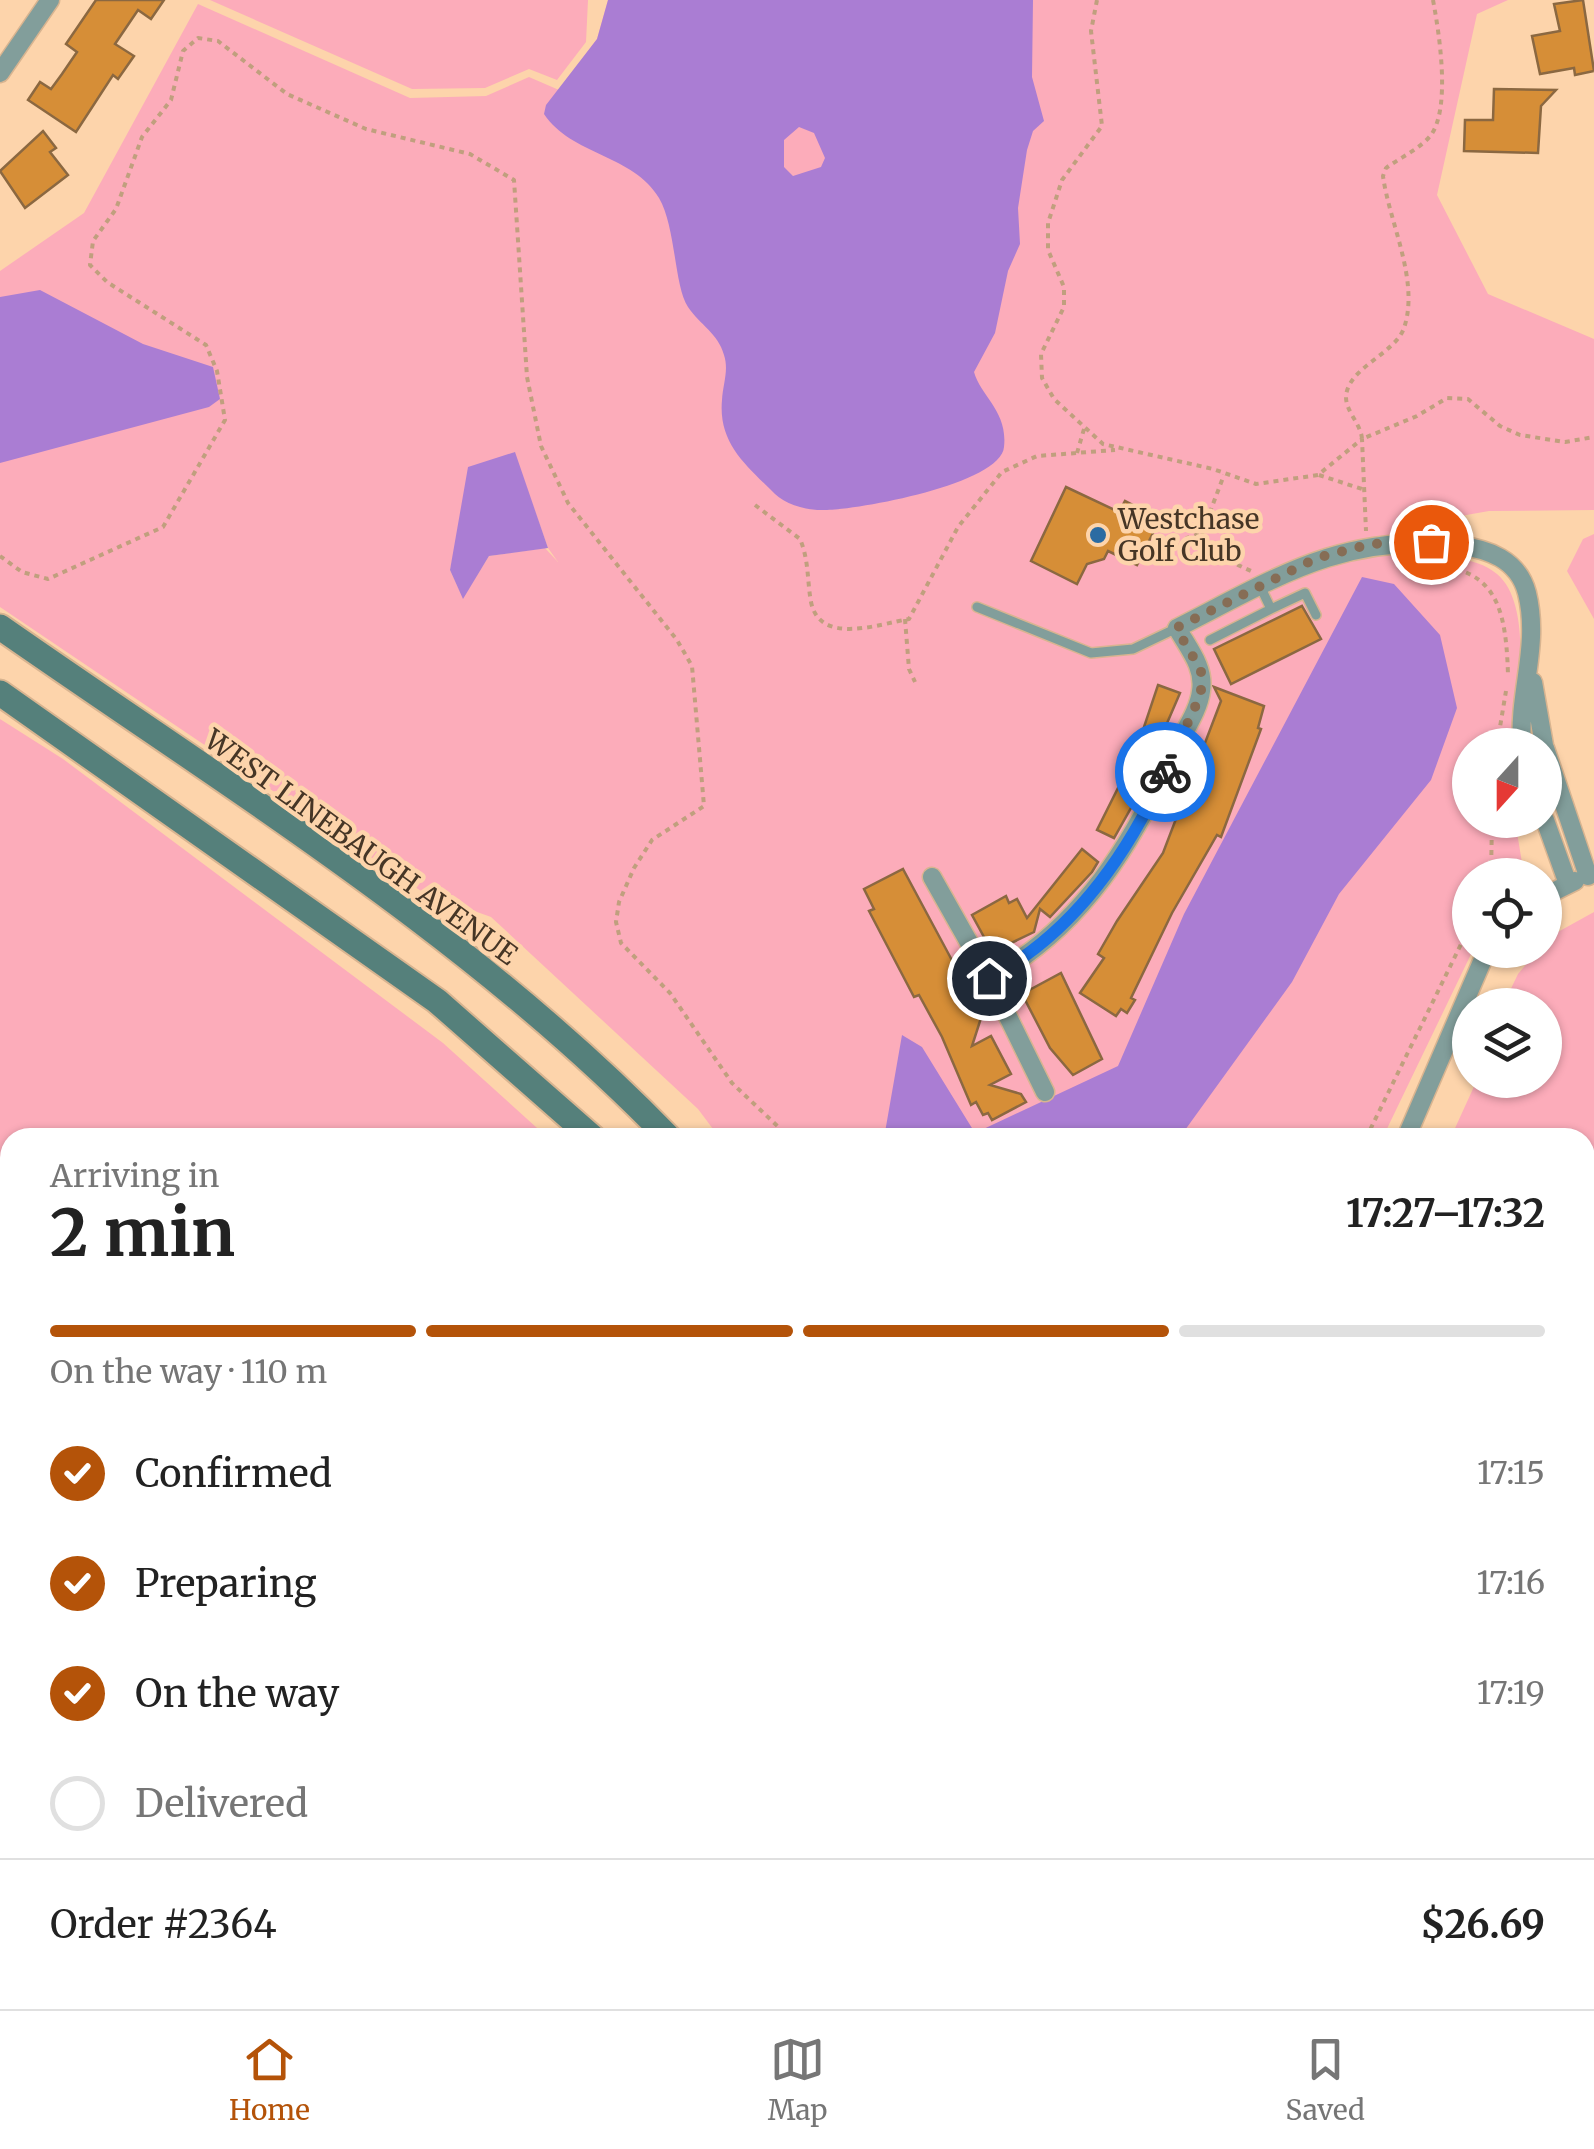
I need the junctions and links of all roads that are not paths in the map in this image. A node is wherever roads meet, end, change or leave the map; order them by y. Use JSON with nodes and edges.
{"nodes":[{"id":1,"x":50,"y":0,"type":"edge"},
{"id":2,"x":0,"y":73,"type":"edge"},
{"id":3,"x":1260,"y":586,"type":"junction"},
{"id":4,"x":977,"y":607,"type":"dead end"},
{"id":5,"x":1271,"y":609,"type":"junction"},
{"id":6,"x":1316,"y":615,"type":"dead end"},
{"id":7,"x":0,"y":627,"type":"edge"},
{"id":8,"x":1176,"y":628,"type":"junction"},
{"id":9,"x":1210,"y":640,"type":"dead end"},
{"id":10,"x":1531,"y":671,"type":"junction"},
{"id":11,"x":0,"y":692,"type":"edge"},
{"id":12,"x":1521,"y":728,"type":"edge"},
{"id":13,"x":1542,"y":728,"type":"edge"},
{"id":14,"x":1562,"y":794,"type":"edge"},
{"id":15,"x":1551,"y":838,"type":"edge"},
{"id":16,"x":1591,"y":875,"type":"edge"},
{"id":17,"x":932,"y":877,"type":"dead end"},
{"id":18,"x":1568,"y":884,"type":"junction"},
{"id":19,"x":1562,"y":887,"type":"edge"},
{"id":20,"x":1478,"y":968,"type":"edge"},
{"id":21,"x":989,"y":978,"type":"junction"},
{"id":22,"x":1045,"y":1092,"type":"dead end"},
{"id":23,"x":582,"y":1128,"type":"edge"},
{"id":24,"x":660,"y":1128,"type":"edge"},
{"id":25,"x":1410,"y":1128,"type":"edge"}],
"edges":[{"from":1,"to":2,"type":"street"},
{"from":3,"to":5,"type":"lane"},
{"from":3,"to":8,"type":"street"},
{"from":3,"to":10,"type":"street"},
{"from":4,"to":8,"type":"lane"},
{"from":5,"to":6,"type":"lane"},
{"from":5,"to":9,"type":"lane"},
{"from":7,"to":24,"type":"main road","name":"WEST LINEBAUGH AVENUE"},
{"from":8,"to":21,"type":"street"},
{"from":10,"to":12,"type":"street"},
{"from":10,"to":13,"type":"street"},
{"from":11,"to":23,"type":"main road"},
{"from":14,"to":16,"type":"street"},
{"from":15,"to":18,"type":"street"},
{"from":16,"to":18,"type":"street"},
{"from":17,"to":21,"type":"street"},
{"from":18,"to":19,"type":"street"},
{"from":20,"to":25,"type":"street"},
{"from":21,"to":22,"type":"street"}]}
